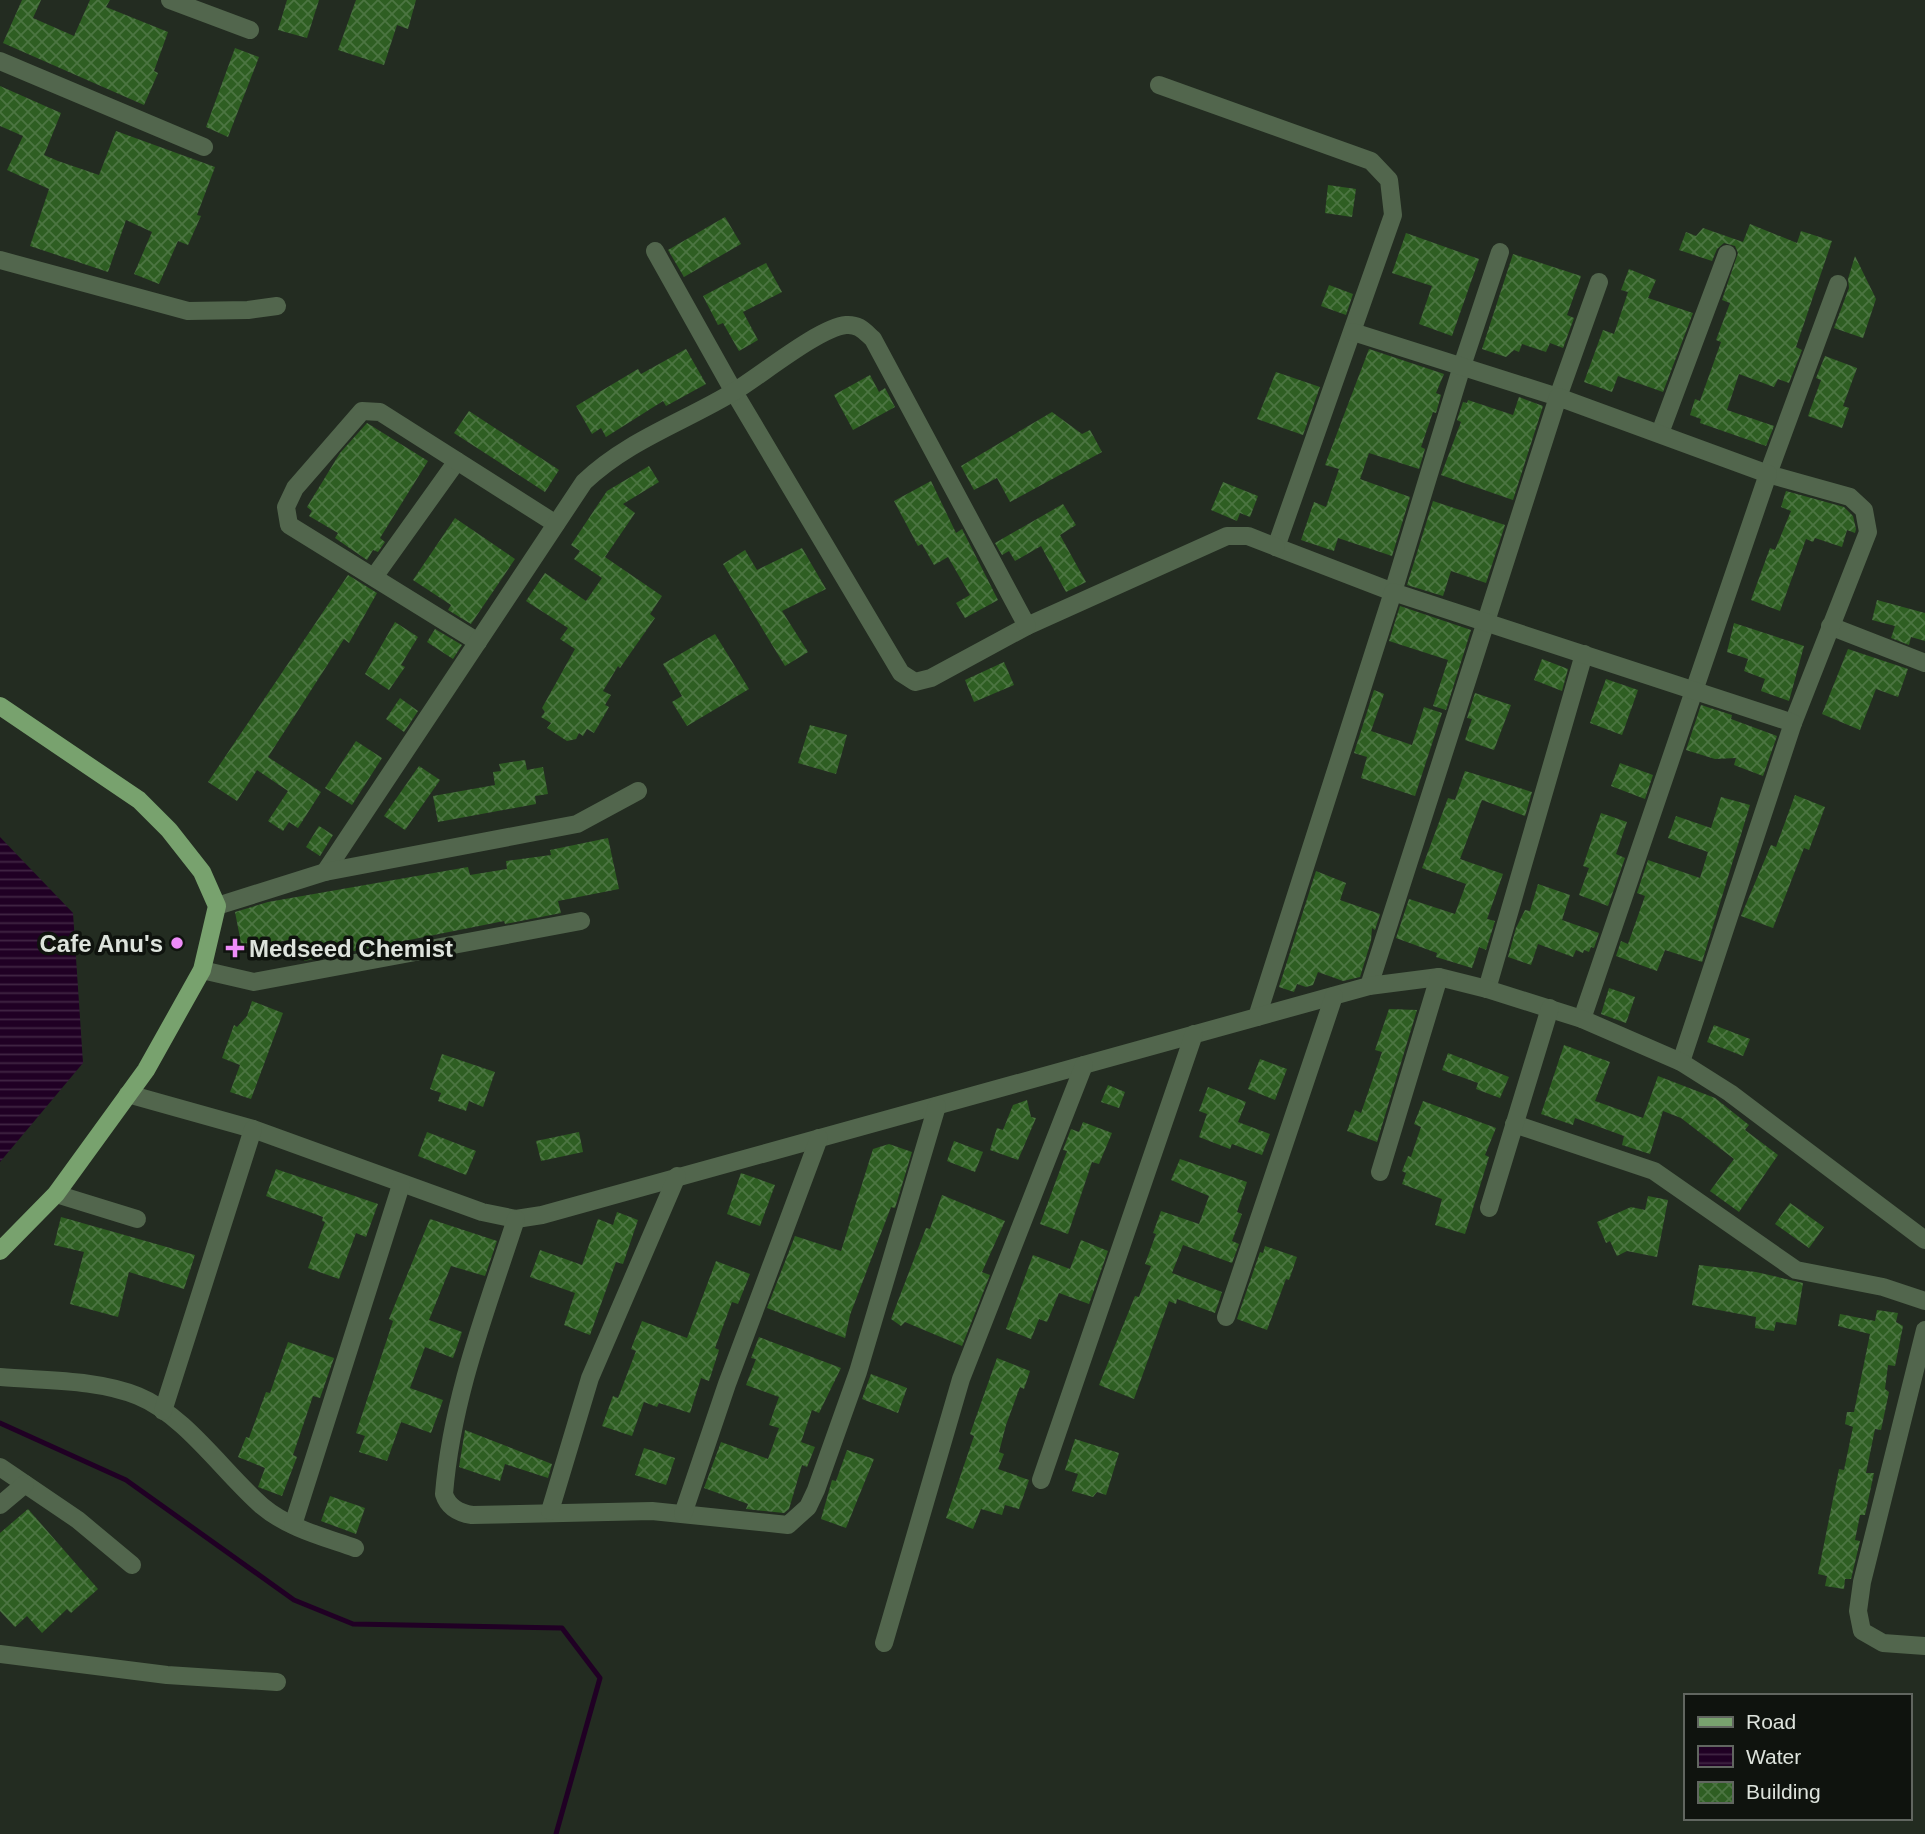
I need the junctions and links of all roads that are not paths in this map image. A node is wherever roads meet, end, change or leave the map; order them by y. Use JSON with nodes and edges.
{"nodes":[{"id":1,"x":170,"y":0,"type":"edge"},
{"id":2,"x":250,"y":30,"type":"dead end"},
{"id":3,"x":0,"y":61,"type":"edge"},
{"id":4,"x":1159,"y":85,"type":"dead end"},
{"id":5,"x":204,"y":147,"type":"dead end"},
{"id":6,"x":655,"y":251,"type":"dead end"},
{"id":7,"x":1500,"y":252,"type":"dead end"},
{"id":8,"x":1727,"y":254,"type":"dead end"},
{"id":9,"x":0,"y":260,"type":"edge"},
{"id":10,"x":1600,"y":282,"type":"dead end"},
{"id":11,"x":1838,"y":284,"type":"dead end"},
{"id":12,"x":277,"y":306,"type":"dead end"},
{"id":13,"x":1353,"y":332,"type":"junction"},
{"id":14,"x":1462,"y":366,"type":"junction"},
{"id":15,"x":734,"y":392,"type":"junction"},
{"id":16,"x":1558,"y":397,"type":"junction"},
{"id":17,"x":1660,"y":433,"type":"junction"},
{"id":18,"x":457,"y":461,"type":"junction"},
{"id":19,"x":1768,"y":474,"type":"junction"},
{"id":20,"x":556,"y":523,"type":"junction"},
{"id":21,"x":1276,"y":547,"type":"junction"},
{"id":22,"x":374,"y":578,"type":"junction"},
{"id":23,"x":1393,"y":592,"type":"junction"},
{"id":24,"x":1488,"y":623,"type":"junction"},
{"id":25,"x":1027,"y":626,"type":"junction"},
{"id":26,"x":1830,"y":626,"type":"junction"},
{"id":27,"x":478,"y":642,"type":"junction"},
{"id":28,"x":1584,"y":654,"type":"junction"},
{"id":29,"x":1925,"y":663,"type":"edge"},
{"id":30,"x":1692,"y":690,"type":"junction"},
{"id":31,"x":0,"y":706,"type":"edge"},
{"id":32,"x":1793,"y":723,"type":"junction"},
{"id":33,"x":638,"y":791,"type":"dead end"},
{"id":34,"x":325,"y":872,"type":"junction"},
{"id":35,"x":217,"y":906,"type":"junction"},
{"id":36,"x":581,"y":921,"type":"dead end"},
{"id":37,"x":202,"y":970,"type":"junction"},
{"id":38,"x":1439,"y":977,"type":"junction"},
{"id":39,"x":1369,"y":986,"type":"junction"},
{"id":40,"x":1487,"y":989,"type":"junction"},
{"id":41,"x":1334,"y":996,"type":"junction"},
{"id":42,"x":1550,"y":1008,"type":"junction"},
{"id":43,"x":1257,"y":1017,"type":"junction"},
{"id":44,"x":1582,"y":1019,"type":"junction"},
{"id":45,"x":1194,"y":1034,"type":"junction"},
{"id":46,"x":1681,"y":1062,"type":"junction"},
{"id":47,"x":1084,"y":1065,"type":"junction"},
{"id":48,"x":128,"y":1094,"type":"junction"},
{"id":49,"x":937,"y":1106,"type":"junction"},
{"id":50,"x":1514,"y":1124,"type":"junction"},
{"id":51,"x":253,"y":1129,"type":"junction"},
{"id":52,"x":819,"y":1138,"type":"junction"},
{"id":53,"x":1380,"y":1172,"type":"dead end"},
{"id":54,"x":677,"y":1176,"type":"junction"},
{"id":55,"x":401,"y":1185,"type":"junction"},
{"id":56,"x":56,"y":1194,"type":"junction"},
{"id":57,"x":1489,"y":1208,"type":"dead end"},
{"id":58,"x":137,"y":1219,"type":"dead end"},
{"id":59,"x":516,"y":1219,"type":"junction"},
{"id":60,"x":1925,"y":1240,"type":"edge"},
{"id":61,"x":0,"y":1251,"type":"edge"},
{"id":62,"x":1925,"y":1301,"type":"edge"},
{"id":63,"x":1226,"y":1317,"type":"dead end"},
{"id":64,"x":1925,"y":1330,"type":"edge"},
{"id":65,"x":0,"y":1377,"type":"edge"},
{"id":66,"x":163,"y":1410,"type":"junction"},
{"id":67,"x":0,"y":1467,"type":"edge"},
{"id":68,"x":1041,"y":1480,"type":"dead end"},
{"id":69,"x":25,"y":1483,"type":"junction"},
{"id":70,"x":0,"y":1505,"type":"edge"},
{"id":71,"x":550,"y":1511,"type":"junction"},
{"id":72,"x":683,"y":1514,"type":"junction"},
{"id":73,"x":293,"y":1525,"type":"junction"},
{"id":74,"x":355,"y":1548,"type":"dead end"},
{"id":75,"x":132,"y":1565,"type":"dead end"},
{"id":76,"x":884,"y":1643,"type":"dead end"},
{"id":77,"x":1925,"y":1646,"type":"edge"},
{"id":78,"x":0,"y":1654,"type":"edge"},
{"id":79,"x":277,"y":1682,"type":"dead end"}],
"edges":[{"from":1,"to":2,"type":"street"},
{"from":3,"to":5,"type":"street"},
{"from":4,"to":13,"type":"street"},
{"from":6,"to":15,"type":"street"},
{"from":7,"to":14,"type":"street"},
{"from":8,"to":17,"type":"street"},
{"from":9,"to":12,"type":"street"},
{"from":10,"to":16,"type":"street"},
{"from":11,"to":19,"type":"street"},
{"from":13,"to":14,"type":"street"},
{"from":13,"to":21,"type":"street"},
{"from":14,"to":16,"type":"street"},
{"from":14,"to":23,"type":"street"},
{"from":15,"to":20,"type":"street"},
{"from":15,"to":25,"type":"street"},
{"from":15,"to":25,"type":"street"},
{"from":16,"to":17,"type":"street"},
{"from":16,"to":24,"type":"street"},
{"from":17,"to":19,"type":"street"},
{"from":18,"to":20,"type":"street"},
{"from":18,"to":22,"type":"street"},
{"from":18,"to":22,"type":"street"},
{"from":19,"to":26,"type":"street"},
{"from":19,"to":30,"type":"street"},
{"from":20,"to":27,"type":"street"},
{"from":21,"to":23,"type":"street"},
{"from":21,"to":25,"type":"street"},
{"from":22,"to":27,"type":"street"},
{"from":23,"to":24,"type":"street"},
{"from":23,"to":43,"type":"street"},
{"from":24,"to":28,"type":"street"},
{"from":24,"to":39,"type":"street"},
{"from":26,"to":29,"type":"street"},
{"from":26,"to":32,"type":"street"},
{"from":27,"to":34,"type":"street"},
{"from":28,"to":30,"type":"street"},
{"from":28,"to":40,"type":"street"},
{"from":30,"to":32,"type":"street"},
{"from":30,"to":44,"type":"street"},
{"from":31,"to":35,"type":"main road"},
{"from":32,"to":46,"type":"street"},
{"from":33,"to":34,"type":"street"},
{"from":34,"to":35,"type":"street"},
{"from":35,"to":37,"type":"main road"},
{"from":36,"to":37,"type":"street"},
{"from":37,"to":48,"type":"main road"},
{"from":38,"to":39,"type":"street"},
{"from":38,"to":40,"type":"street"},
{"from":38,"to":53,"type":"street"},
{"from":39,"to":41,"type":"street"},
{"from":40,"to":42,"type":"street"},
{"from":41,"to":43,"type":"street"},
{"from":41,"to":63,"type":"street"},
{"from":42,"to":44,"type":"street"},
{"from":42,"to":50,"type":"street"},
{"from":43,"to":45,"type":"street"},
{"from":44,"to":46,"type":"street"},
{"from":45,"to":47,"type":"street"},
{"from":45,"to":68,"type":"street"},
{"from":46,"to":60,"type":"street"},
{"from":47,"to":49,"type":"street"},
{"from":47,"to":76,"type":"street"},
{"from":48,"to":51,"type":"street"},
{"from":48,"to":56,"type":"main road"},
{"from":49,"to":52,"type":"street"},
{"from":49,"to":72,"type":"street"},
{"from":50,"to":57,"type":"street"},
{"from":50,"to":62,"type":"street"},
{"from":51,"to":55,"type":"street"},
{"from":51,"to":66,"type":"street"},
{"from":52,"to":54,"type":"street"},
{"from":52,"to":72,"type":"street"},
{"from":54,"to":59,"type":"street"},
{"from":54,"to":71,"type":"street"},
{"from":55,"to":59,"type":"street"},
{"from":55,"to":73,"type":"street"},
{"from":56,"to":58,"type":"street"},
{"from":56,"to":61,"type":"main road"},
{"from":59,"to":71,"type":"street"},
{"from":64,"to":77,"type":"street"},
{"from":65,"to":66,"type":"street"},
{"from":66,"to":73,"type":"street"},
{"from":67,"to":69,"type":"street"},
{"from":69,"to":70,"type":"street"},
{"from":69,"to":75,"type":"street"},
{"from":71,"to":72,"type":"street"},
{"from":73,"to":74,"type":"street"},
{"from":78,"to":79,"type":"street"}]}
